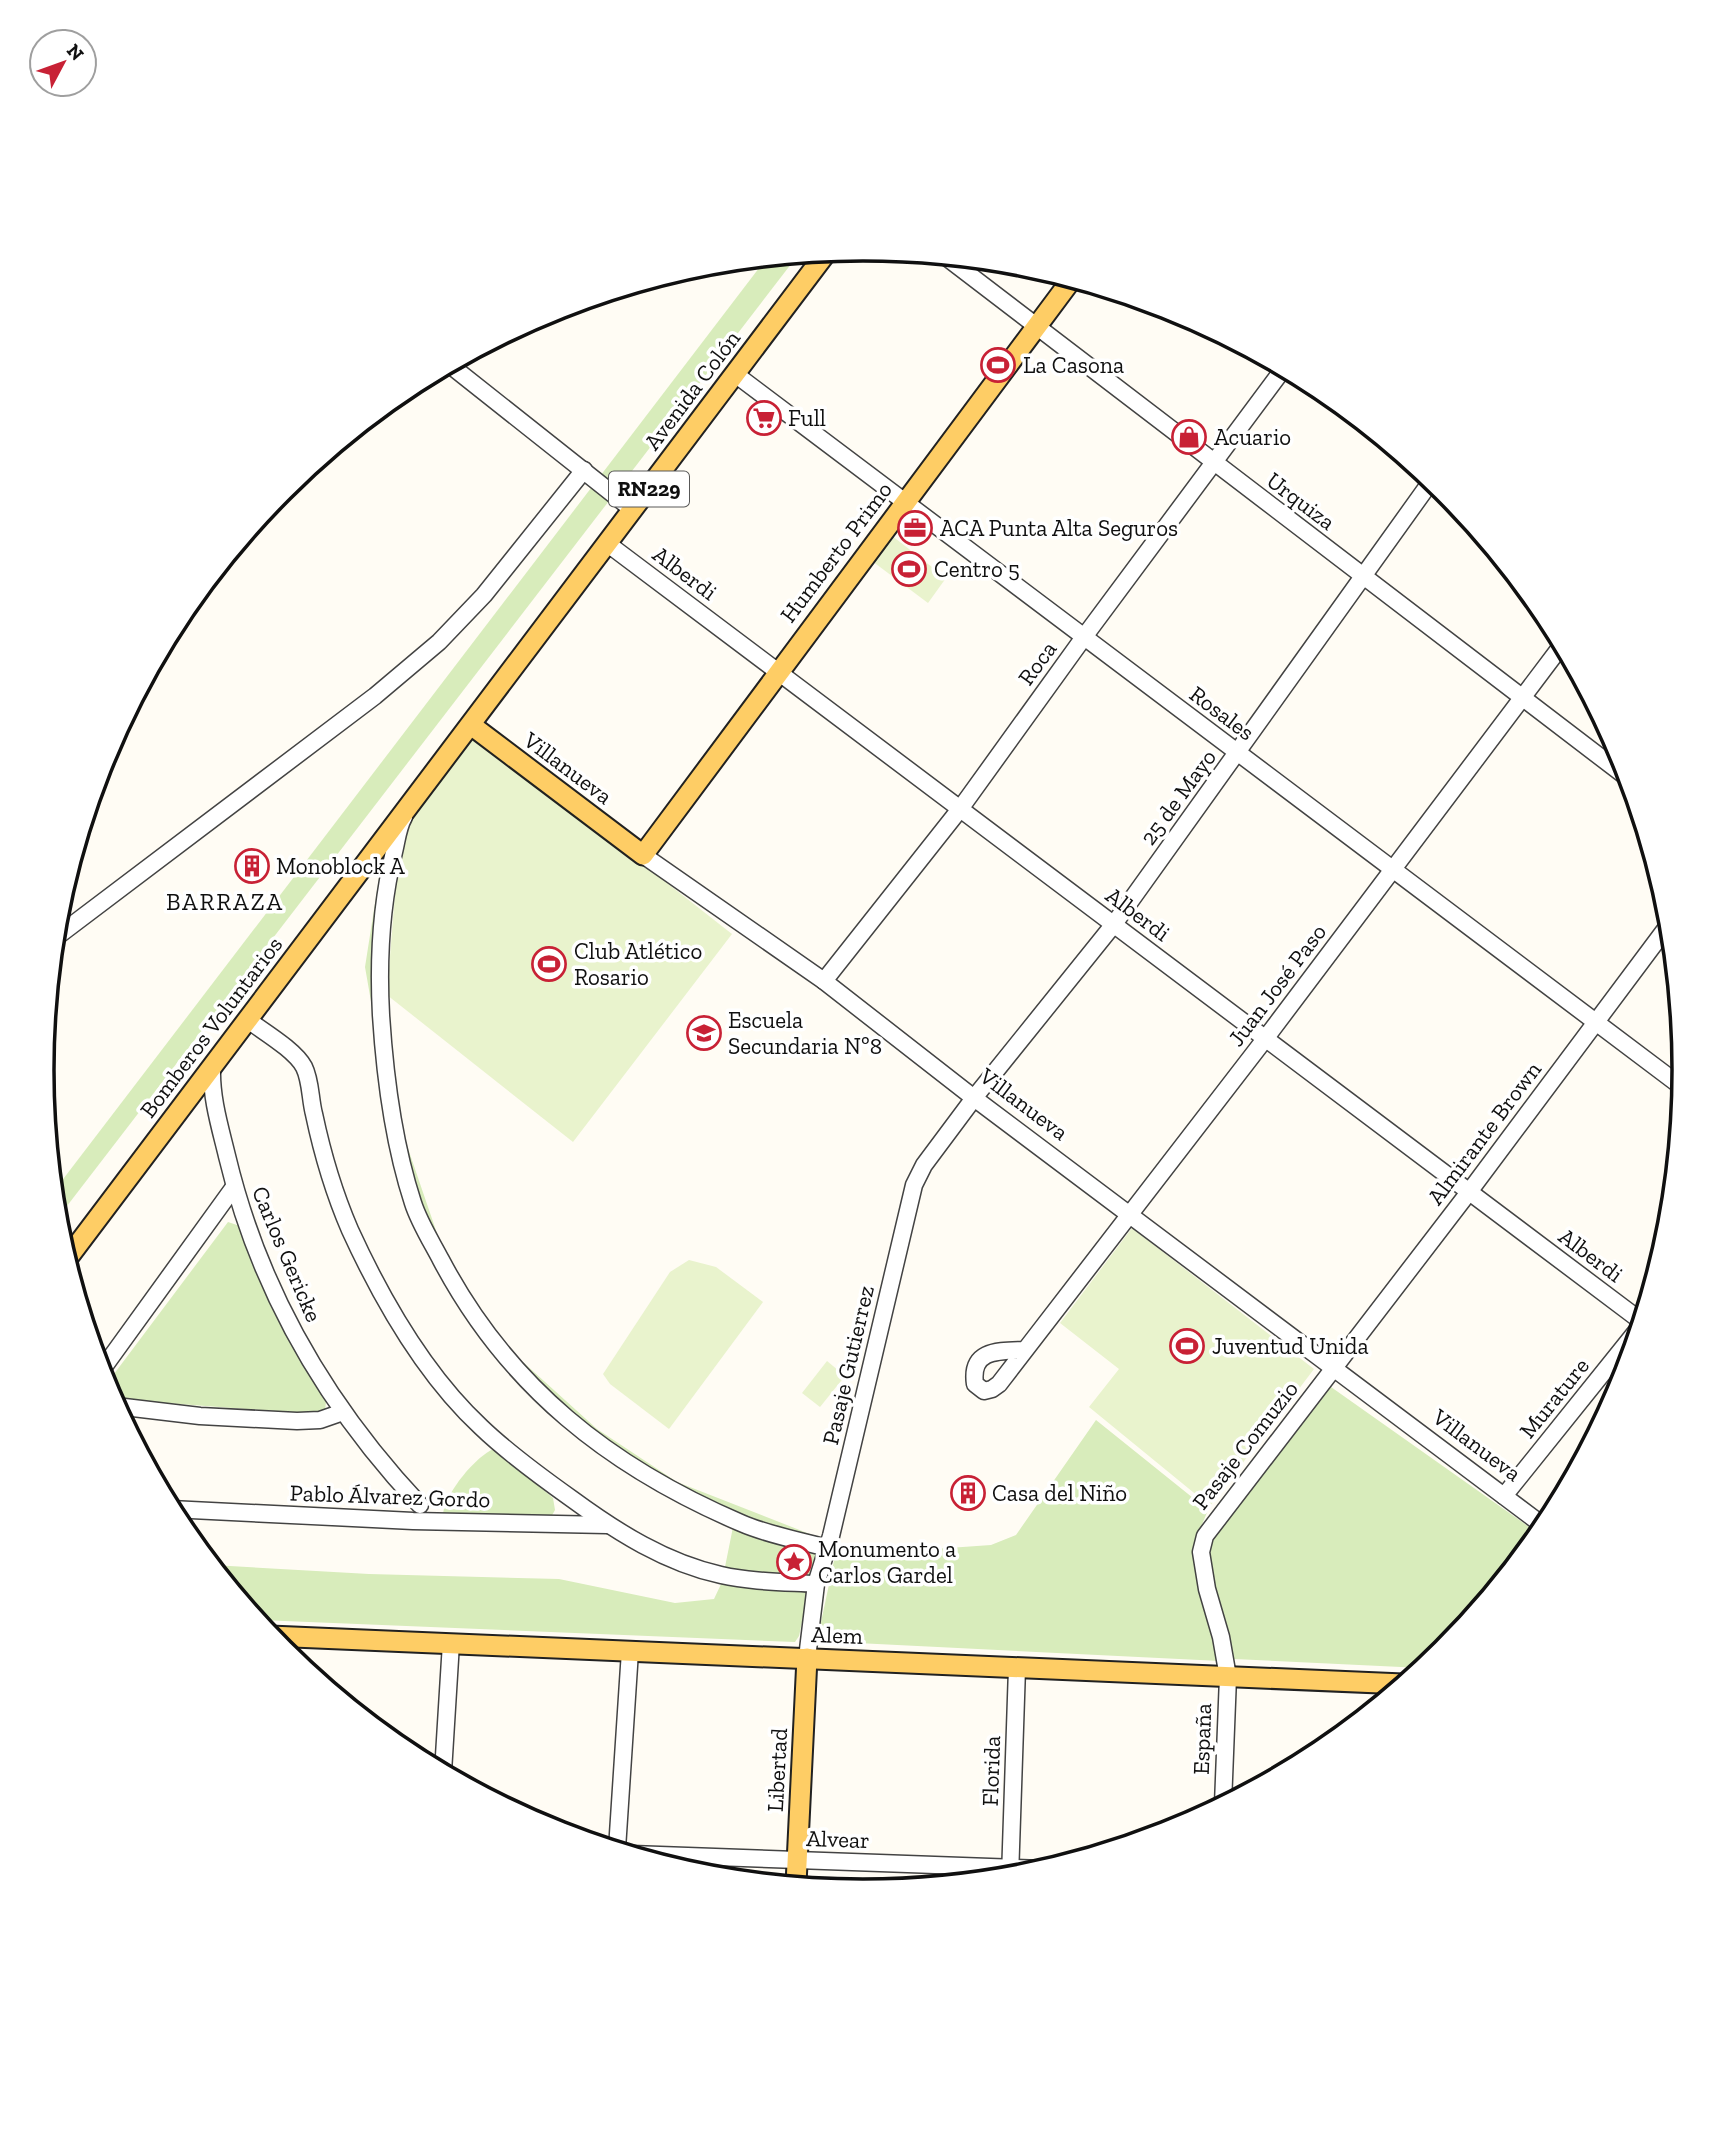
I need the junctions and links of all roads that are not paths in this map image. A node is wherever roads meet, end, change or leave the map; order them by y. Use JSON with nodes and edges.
{"nodes":[{"id":1,"x":819,"y":263,"type":"edge"},
{"id":2,"x":959,"y":267,"type":"edge"},
{"id":3,"x":1066,"y":287,"type":"edge"},
{"id":4,"x":1036,"y":326,"type":"junction"},
{"id":5,"x":458,"y":371,"type":"edge"},
{"id":6,"x":735,"y":374,"type":"junction"},
{"id":7,"x":1278,"y":377,"type":"edge"},
{"id":8,"x":1213,"y":463,"type":"junction"},
{"id":9,"x":584,"y":470,"type":"junction"},
{"id":10,"x":1425,"y":489,"type":"edge"},
{"id":11,"x":904,"y":502,"type":"junction"},
{"id":12,"x":633,"y":509,"type":"junction"},
{"id":13,"x":608,"y":544,"type":"junction"},
{"id":14,"x":1362,"y":576,"type":"junction"},
{"id":15,"x":1084,"y":637,"type":"junction"},
{"id":16,"x":1555,"y":654,"type":"edge"},
{"id":17,"x":778,"y":672,"type":"junction"},
{"id":18,"x":1523,"y":696,"type":"junction"},
{"id":19,"x":471,"y":725,"type":"junction"},
{"id":20,"x":1238,"y":753,"type":"junction"},
{"id":21,"x":1611,"y":763,"type":"edge"},
{"id":22,"x":411,"y":805,"type":"junction"},
{"id":23,"x":960,"y":809,"type":"junction"},
{"id":24,"x":643,"y":855,"type":"junction"},
{"id":25,"x":1394,"y":870,"type":"junction"},
{"id":26,"x":1114,"y":924,"type":"junction"},
{"id":27,"x":67,"y":929,"type":"edge"},
{"id":28,"x":1660,"y":936,"type":"edge"},
{"id":29,"x":824,"y":981,"type":"junction"},
{"id":30,"x":248,"y":1020,"type":"junction"},
{"id":31,"x":1595,"y":1022,"type":"junction"},
{"id":32,"x":1265,"y":1039,"type":"junction"},
{"id":33,"x":212,"y":1068,"type":"junction"},
{"id":34,"x":1672,"y":1079,"type":"edge"},
{"id":35,"x":974,"y":1098,"type":"junction"},
{"id":36,"x":234,"y":1187,"type":"junction"},
{"id":37,"x":1469,"y":1192,"type":"junction"},
{"id":38,"x":1129,"y":1213,"type":"junction"},
{"id":39,"x":75,"y":1248,"type":"edge"},
{"id":40,"x":1633,"y":1315,"type":"edge"},
{"id":41,"x":1025,"y":1350,"type":"dead end"},
{"id":42,"x":1621,"y":1350,"type":"edge"},
{"id":43,"x":108,"y":1359,"type":"edge"},
{"id":44,"x":1333,"y":1368,"type":"junction"},
{"id":45,"x":129,"y":1408,"type":"edge"},
{"id":46,"x":343,"y":1412,"type":"junction"},
{"id":47,"x":1504,"y":1496,"type":"junction"},
{"id":48,"x":420,"y":1504,"type":"dead end"},
{"id":49,"x":185,"y":1510,"type":"edge"},
{"id":50,"x":1535,"y":1519,"type":"edge"},
{"id":51,"x":607,"y":1525,"type":"junction"},
{"id":52,"x":827,"y":1548,"type":"junction"},
{"id":53,"x":816,"y":1584,"type":"junction"},
{"id":54,"x":286,"y":1637,"type":"edge"},
{"id":55,"x":451,"y":1643,"type":"junction"},
{"id":56,"x":630,"y":1651,"type":"junction"},
{"id":57,"x":807,"y":1658,"type":"junction"},
{"id":58,"x":1017,"y":1668,"type":"junction"},
{"id":59,"x":1228,"y":1677,"type":"junction"},
{"id":60,"x":1389,"y":1683,"type":"edge"},
{"id":61,"x":444,"y":1760,"type":"edge"},
{"id":62,"x":1223,"y":1794,"type":"edge"},
{"id":63,"x":618,"y":1840,"type":"edge"},
{"id":64,"x":674,"y":1856,"type":"edge"},
{"id":65,"x":797,"y":1861,"type":"junction"},
{"id":66,"x":1011,"y":1865,"type":"edge"},
{"id":67,"x":979,"y":1870,"type":"edge"},
{"id":68,"x":796,"y":1876,"type":"edge"}],
"edges":[{"from":1,"to":6,"type":"main road","name":"Avenida Colón","number":"RN229"},
{"from":2,"to":4,"type":"street","name":"Urquiza"},
{"from":3,"to":4,"type":"main road","name":"Humberto Primo"},
{"from":4,"to":8,"type":"street","name":"Urquiza"},
{"from":4,"to":11,"type":"main road","name":"Humberto Primo"},
{"from":5,"to":9,"type":"street"},
{"from":6,"to":11,"type":"street","name":"Rosales"},
{"from":6,"to":12,"type":"main road","name":"Avenida Colón","number":"RN229"},
{"from":7,"to":8,"type":"street","name":"Roca"},
{"from":8,"to":14,"type":"street","name":"Urquiza"},
{"from":8,"to":15,"type":"street","name":"Roca"},
{"from":9,"to":12,"type":"street"},
{"from":9,"to":27,"type":"street"},
{"from":10,"to":14,"type":"street","name":"25 de Mayo"},
{"from":11,"to":15,"type":"street","name":"Rosales"},
{"from":11,"to":17,"type":"main road","name":"Humberto Primo"},
{"from":12,"to":13,"type":"main road","name":"Avenida Colón","number":"RN229"},
{"from":13,"to":17,"type":"street","name":"Alberdi"},
{"from":13,"to":19,"type":"main road","name":"Avenida Colón","number":"RN229"},
{"from":14,"to":18,"type":"street","name":"Urquiza"},
{"from":14,"to":20,"type":"street","name":"25 de Mayo"},
{"from":15,"to":20,"type":"street","name":"Rosales"},
{"from":15,"to":23,"type":"street","name":"Roca"},
{"from":16,"to":18,"type":"street","name":"Juan José Paso"},
{"from":17,"to":23,"type":"street","name":"Alberdi"},
{"from":17,"to":24,"type":"main road","name":"Humberto Primo"},
{"from":18,"to":21,"type":"street","name":"Urquiza"},
{"from":18,"to":25,"type":"street","name":"Juan José Paso"},
{"from":19,"to":22,"type":"main road","name":"Bomberos Voluntarios","number":"RN229"},
{"from":19,"to":24,"type":"main road","name":"Villanueva"},
{"from":20,"to":25,"type":"street","name":"Rosales"},
{"from":20,"to":26,"type":"street","name":"25 de Mayo"},
{"from":22,"to":30,"type":"main road","name":"Bomberos Voluntarios","number":"RN229"},
{"from":22,"to":52,"type":"street"},
{"from":23,"to":26,"type":"street","name":"Alberdi"},
{"from":23,"to":29,"type":"street","name":"Roca"},
{"from":24,"to":29,"type":"street","name":"Villanueva"},
{"from":25,"to":31,"type":"street","name":"Rosales"},
{"from":25,"to":32,"type":"street","name":"Juan José Paso"},
{"from":26,"to":32,"type":"street","name":"Alberdi"},
{"from":26,"to":35,"type":"street","name":"25 de Mayo"},
{"from":28,"to":31,"type":"street","name":"Almirante Brown"},
{"from":29,"to":35,"type":"street","name":"Villanueva"},
{"from":30,"to":33,"type":"main road","name":"Bomberos Voluntarios","number":"RN229"},
{"from":30,"to":51,"type":"street"},
{"from":31,"to":34,"type":"street","name":"Rosales"},
{"from":31,"to":37,"type":"street","name":"Almirante Brown"},
{"from":32,"to":37,"type":"street","name":"Alberdi"},
{"from":32,"to":38,"type":"street","name":"Juan José Paso"},
{"from":33,"to":36,"type":"street","name":"Carlos Gericke"},
{"from":33,"to":39,"type":"main road","name":"Bomberos Voluntarios","number":"RN229"},
{"from":35,"to":38,"type":"street","name":"Villanueva"},
{"from":35,"to":52,"type":"street","name":"Pasaje Gutierrez"},
{"from":36,"to":43,"type":"street"},
{"from":36,"to":46,"type":"street","name":"Carlos Gericke"},
{"from":37,"to":40,"type":"street","name":"Alberdi"},
{"from":37,"to":44,"type":"street","name":"Almirante Brown"},
{"from":38,"to":41,"type":"street","name":"Juan José Paso"},
{"from":38,"to":44,"type":"street","name":"Villanueva"},
{"from":42,"to":47,"type":"street","name":"Murature"},
{"from":44,"to":47,"type":"street","name":"Villanueva"},
{"from":44,"to":59,"type":"street","name":"Pasaje Comuzio"},
{"from":45,"to":46,"type":"street"},
{"from":46,"to":48,"type":"street","name":"Carlos Gericke"},
{"from":47,"to":50,"type":"street","name":"Villanueva"},
{"from":49,"to":51,"type":"street","name":"Pablo Álvarez Gordo"},
{"from":51,"to":53,"type":"street"},
{"from":52,"to":53,"type":"street","name":"Pasaje Gutierrez"},
{"from":53,"to":57,"type":"street","name":"Pasaje Gutierrez"},
{"from":54,"to":55,"type":"main road","name":"Alem"},
{"from":55,"to":56,"type":"main road","name":"Alem"},
{"from":55,"to":61,"type":"street"},
{"from":56,"to":57,"type":"main road","name":"Alem"},
{"from":56,"to":63,"type":"street"},
{"from":57,"to":58,"type":"main road","name":"Alem"},
{"from":57,"to":65,"type":"main road","name":"Libertad"},
{"from":58,"to":59,"type":"main road","name":"Alem"},
{"from":58,"to":66,"type":"street","name":"Florida"},
{"from":59,"to":60,"type":"main road","name":"Alem"},
{"from":59,"to":62,"type":"street","name":"España"},
{"from":64,"to":65,"type":"street","name":"Alvear"},
{"from":65,"to":67,"type":"street","name":"Alvear"},
{"from":65,"to":68,"type":"main road","name":"Libertad"}]}
